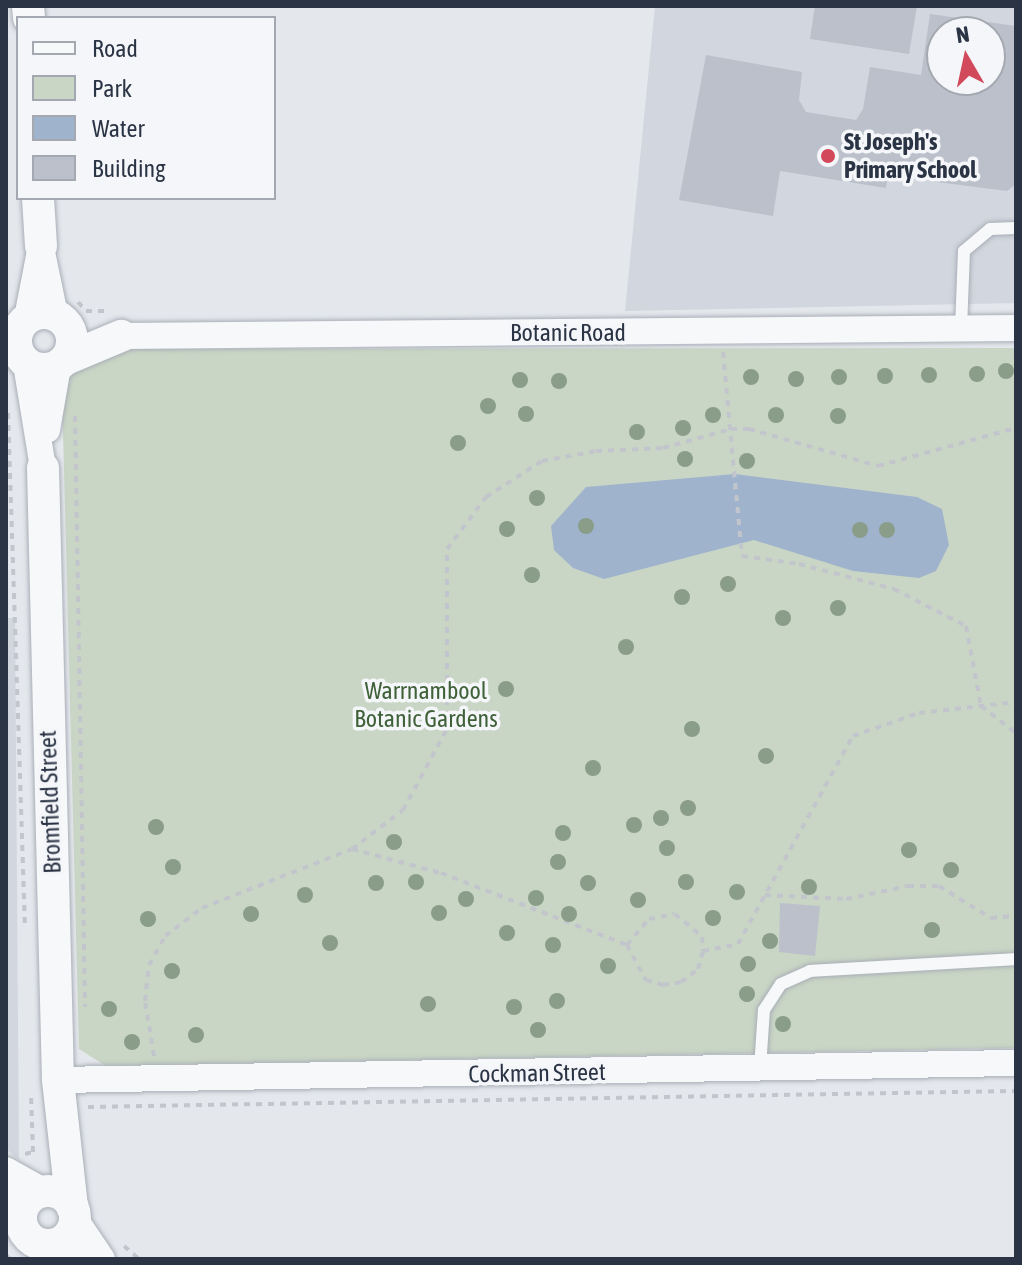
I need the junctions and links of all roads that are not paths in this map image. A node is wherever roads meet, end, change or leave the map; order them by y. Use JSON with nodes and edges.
{"nodes":[{"id":1,"x":38,"y":200,"type":"edge"},
{"id":2,"x":1016,"y":228,"type":"edge"},
{"id":3,"x":41,"y":246,"type":"joint"},
{"id":4,"x":1016,"y":328,"type":"edge"},
{"id":5,"x":961,"y":329,"type":"junction"},
{"id":6,"x":121,"y":336,"type":"joint"},
{"id":7,"x":40,"y":342,"type":"edge"},
{"id":8,"x":43,"y":468,"type":"joint"},
{"id":9,"x":1016,"y":959,"type":"edge"},
{"id":10,"x":1016,"y":1063,"type":"edge"},
{"id":11,"x":760,"y":1068,"type":"junction"},
{"id":12,"x":66,"y":1089,"type":"junction"},
{"id":13,"x":7,"y":1170,"type":"edge"},
{"id":14,"x":31,"y":1220,"type":"edge"},
{"id":15,"x":54,"y":1252,"type":"edge"},
{"id":16,"x":102,"y":1259,"type":"edge"}],
"edges":[{"from":1,"to":3,"type":"street","name":"Bromfield Street"},
{"from":2,"to":5,"type":"lane"},
{"from":3,"to":7,"type":"street","name":"Bromfield Street"},
{"from":4,"to":5,"type":"street","name":"Botanic Road"},
{"from":5,"to":6,"type":"street","name":"Botanic Road"},
{"from":6,"to":7,"type":"street","name":"Botanic Road"},
{"from":7,"to":8,"type":"street","name":"Bromfield Street"},
{"from":8,"to":12,"type":"street","name":"Bromfield Street"},
{"from":9,"to":11,"type":"lane"},
{"from":10,"to":11,"type":"street","name":"Cockman Street"},
{"from":11,"to":12,"type":"street","name":"Cockman Street"},
{"from":12,"to":14,"type":"street","name":"Bromfield Street"},
{"from":13,"to":14,"type":"street"},
{"from":14,"to":15,"type":"street"},
{"from":14,"to":16,"type":"street"}]}
